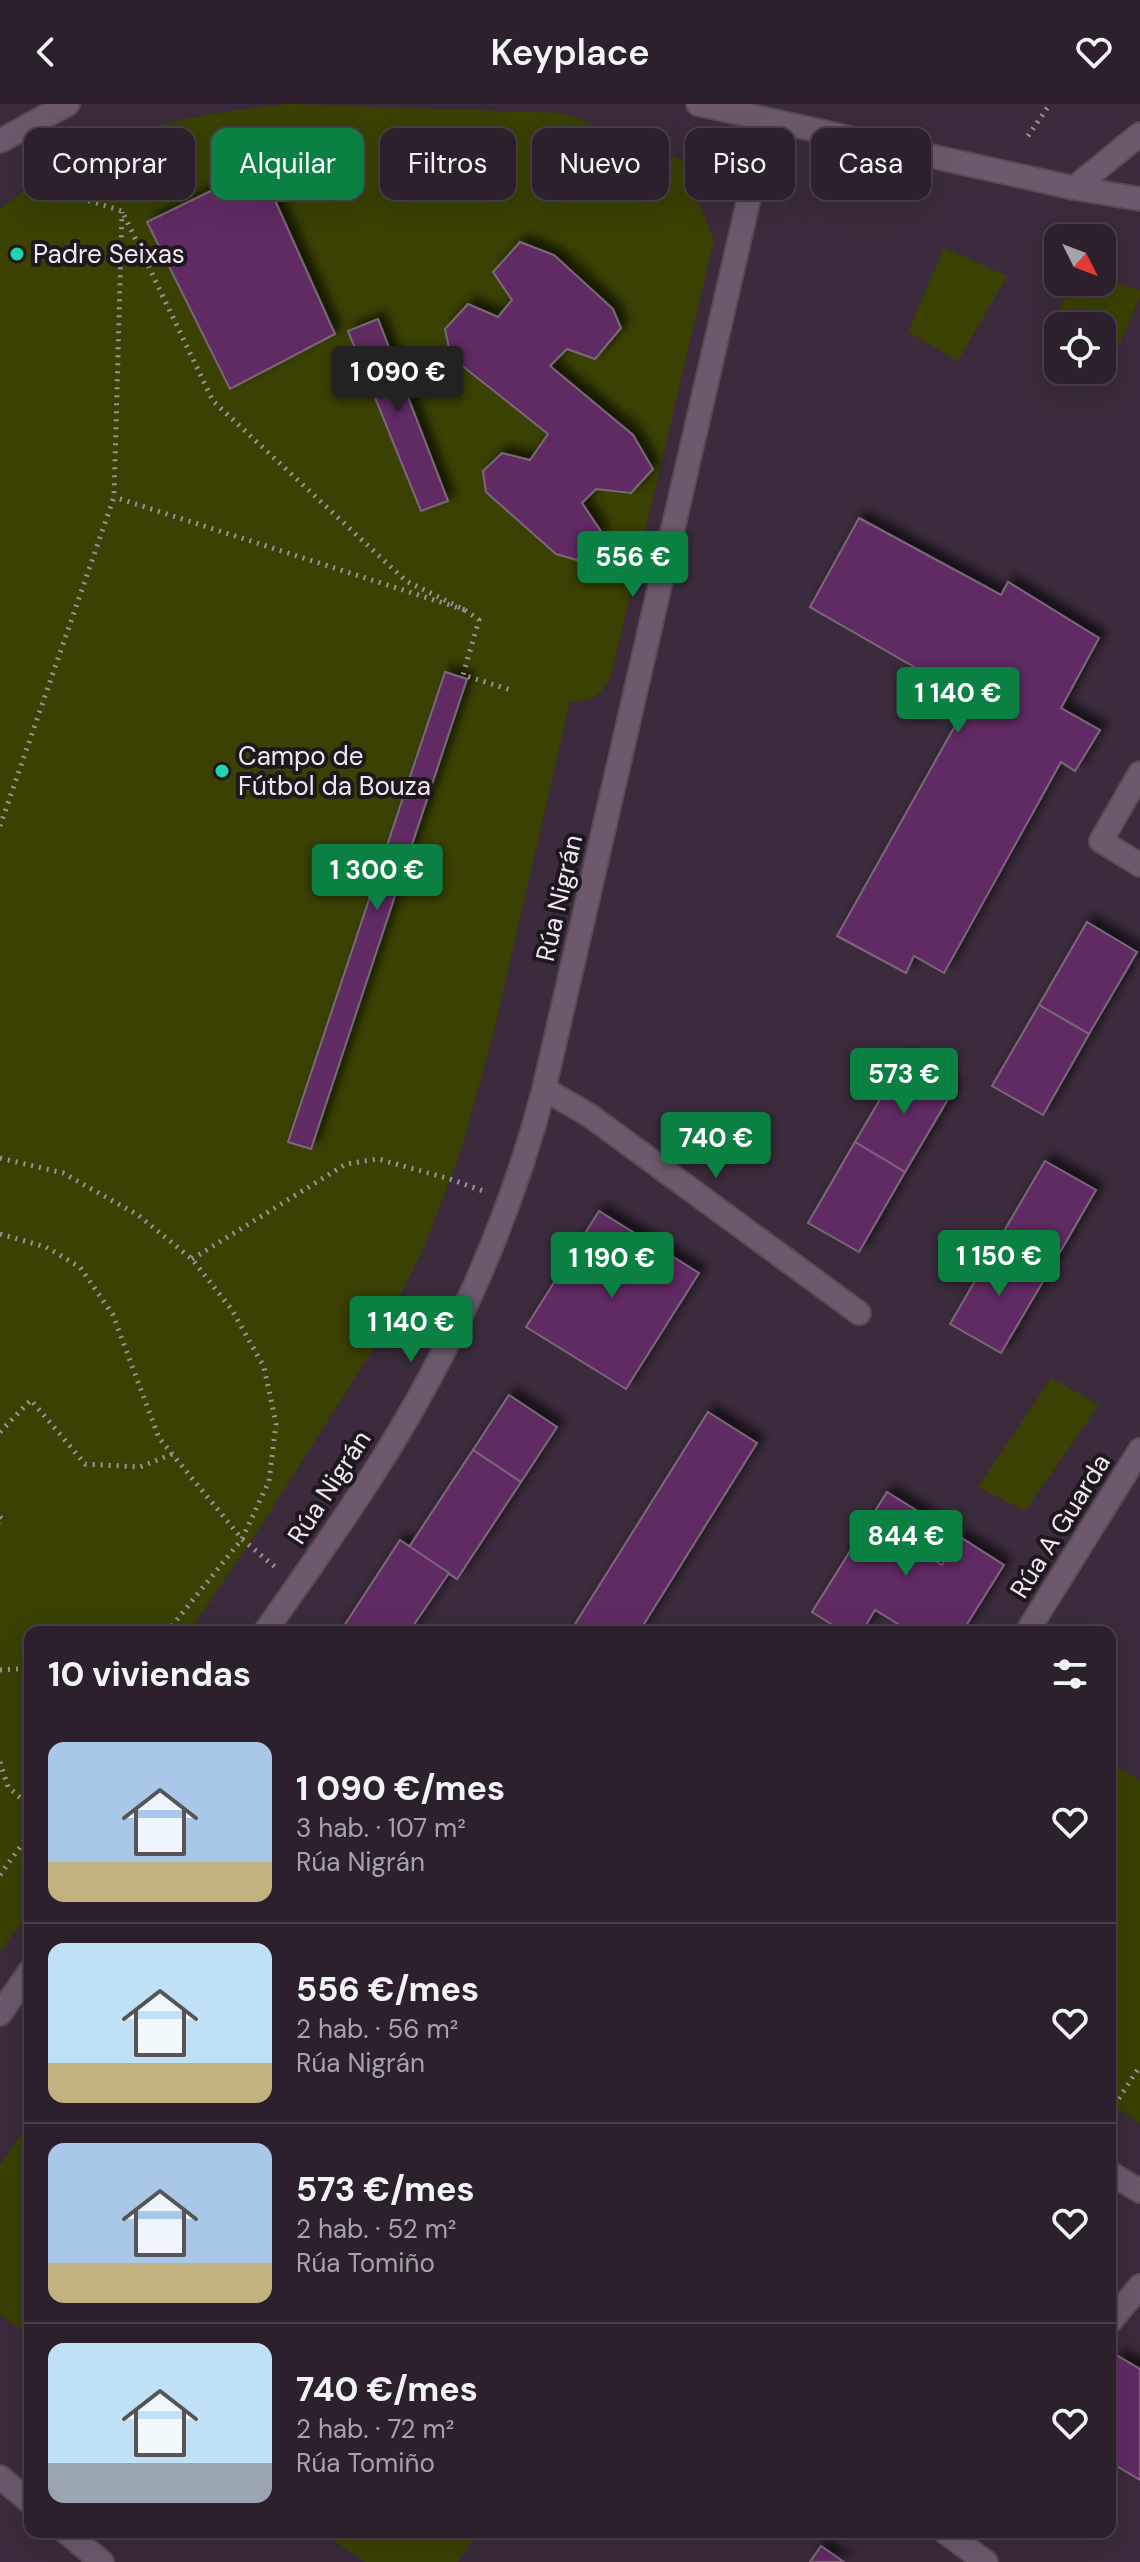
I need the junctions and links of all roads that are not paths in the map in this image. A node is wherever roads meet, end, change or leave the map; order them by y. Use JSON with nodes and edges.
{"nodes":[{"id":1,"x":68,"y":104,"type":"edge"},
{"id":2,"x":698,"y":104,"type":"edge"},
{"id":3,"x":767,"y":120,"type":"junction"},
{"id":4,"x":1140,"y":134,"type":"edge"},
{"id":5,"x":0,"y":141,"type":"edge"},
{"id":6,"x":1074,"y":188,"type":"junction"},
{"id":7,"x":1140,"y":199,"type":"edge"},
{"id":8,"x":1140,"y":773,"type":"edge"},
{"id":9,"x":1140,"y":865,"type":"edge"},
{"id":10,"x":544,"y":1089,"type":"junction"},
{"id":11,"x":859,"y":1313,"type":"dead end"},
{"id":12,"x":1140,"y":1450,"type":"edge"},
{"id":13,"x":269,"y":1626,"type":"edge"},
{"id":14,"x":1031,"y":1626,"type":"edge"},
{"id":15,"x":24,"y":1980,"type":"edge"},
{"id":16,"x":0,"y":2014,"type":"edge"},
{"id":17,"x":1116,"y":2177,"type":"edge"},
{"id":18,"x":1140,"y":2191,"type":"edge"},
{"id":19,"x":1140,"y":2286,"type":"edge"},
{"id":20,"x":1116,"y":2315,"type":"edge"},
{"id":21,"x":0,"y":2477,"type":"edge"},
{"id":22,"x":24,"y":2497,"type":"edge"},
{"id":23,"x":73,"y":2538,"type":"edge"},
{"id":24,"x":953,"y":2538,"type":"edge"},
{"id":25,"x":102,"y":2562,"type":"edge"},
{"id":26,"x":986,"y":2562,"type":"edge"}],
"edges":[{"from":1,"to":5,"type":"street"},
{"from":2,"to":3,"type":"street"},
{"from":3,"to":6,"type":"street"},
{"from":3,"to":10,"type":"street","name":"Rúa Nigrán"},
{"from":4,"to":6,"type":"street"},
{"from":6,"to":7,"type":"street"},
{"from":8,"to":9,"type":"street"},
{"from":10,"to":11,"type":"street"},
{"from":10,"to":13,"type":"street","name":"Rúa Nigrán"},
{"from":12,"to":14,"type":"street","name":"Rúa A Guarda"},
{"from":15,"to":16,"type":"street"},
{"from":17,"to":18,"type":"street"},
{"from":19,"to":20,"type":"street"},
{"from":21,"to":22,"type":"street"},
{"from":23,"to":25,"type":"street"},
{"from":24,"to":26,"type":"street"}]}
